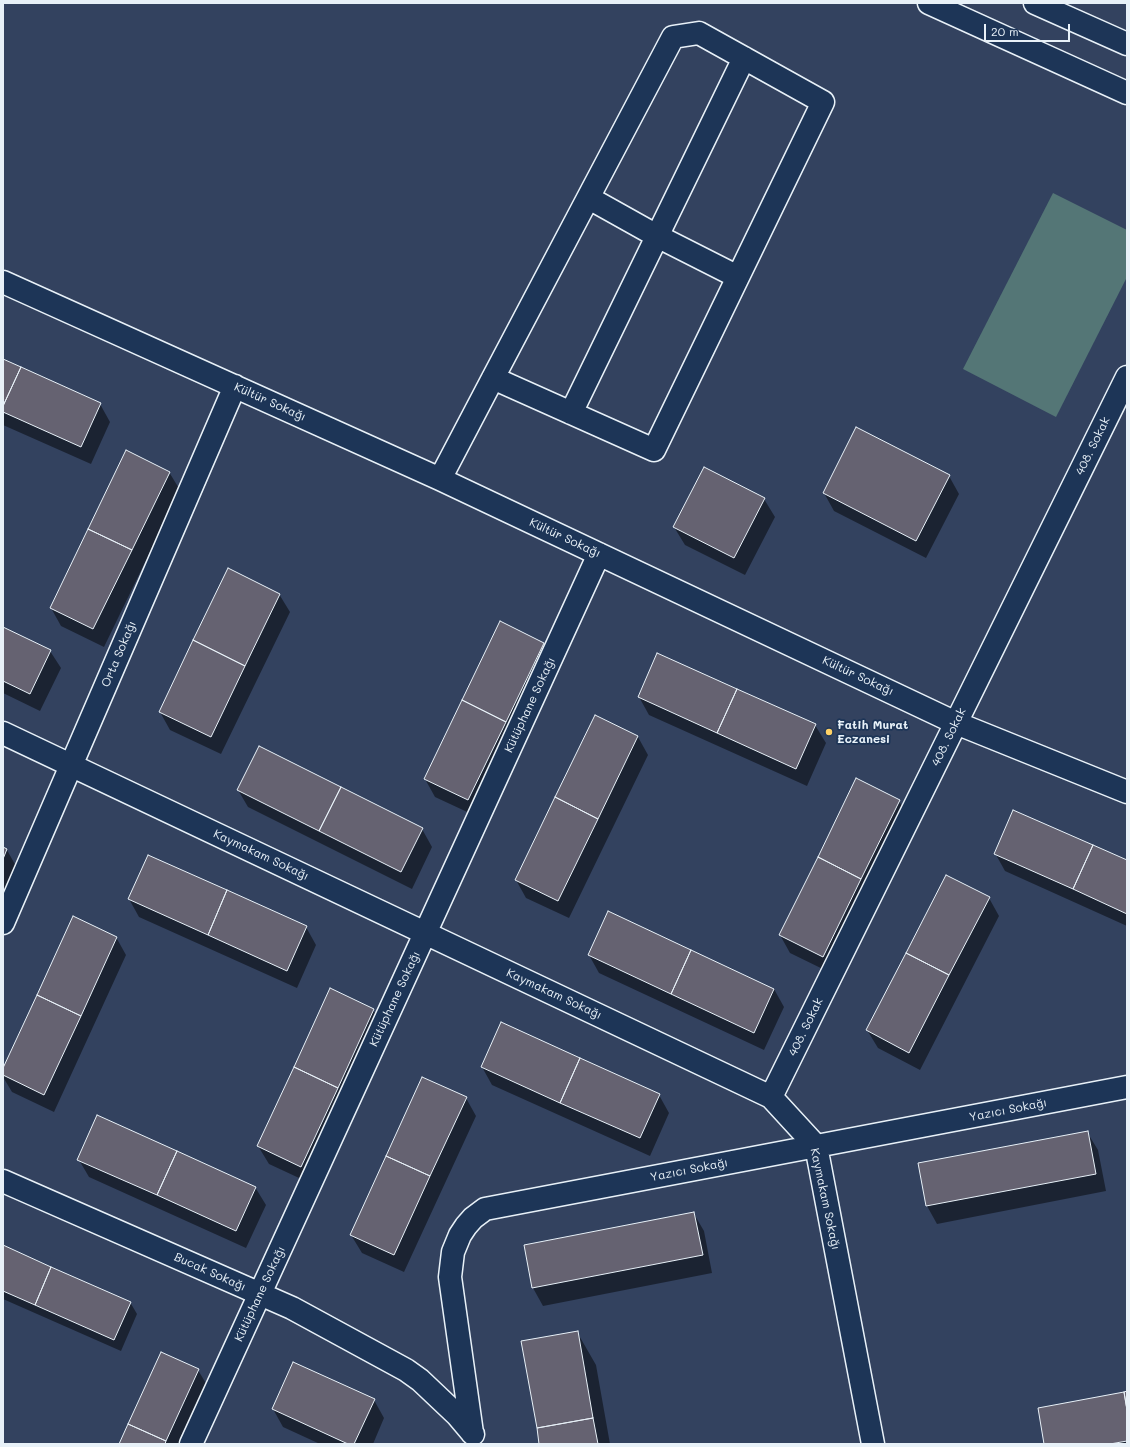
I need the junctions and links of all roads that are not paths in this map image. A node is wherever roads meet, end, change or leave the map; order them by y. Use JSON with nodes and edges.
{"nodes":[{"id":1,"x":929,"y":3,"type":"edge"},
{"id":2,"x":1035,"y":3,"type":"edge"},
{"id":3,"x":1127,"y":44,"type":"edge"},
{"id":4,"x":744,"y":58,"type":"junction"},
{"id":5,"x":1127,"y":93,"type":"edge"},
{"id":6,"x":589,"y":198,"type":"junction"},
{"id":7,"x":657,"y":236,"type":"junction"},
{"id":8,"x":738,"y":277,"type":"junction"},
{"id":9,"x":3,"y":282,"type":"edge"},
{"id":10,"x":1127,"y":377,"type":"edge"},
{"id":11,"x":493,"y":378,"type":"junction"},
{"id":12,"x":235,"y":386,"type":"junction"},
{"id":13,"x":571,"y":413,"type":"junction"},
{"id":14,"x":440,"y":479,"type":"junction"},
{"id":15,"x":599,"y":554,"type":"junction"},
{"id":16,"x":956,"y":723,"type":"junction"},
{"id":17,"x":3,"y":733,"type":"edge"},
{"id":18,"x":71,"y":765,"type":"junction"},
{"id":19,"x":1127,"y":792,"type":"edge"},
{"id":20,"x":3,"y":922,"type":"edge"},
{"id":21,"x":425,"y":933,"type":"junction"},
{"id":22,"x":1127,"y":1087,"type":"edge"},
{"id":23,"x":772,"y":1097,"type":"junction"},
{"id":24,"x":816,"y":1146,"type":"junction"},
{"id":25,"x":3,"y":1181,"type":"edge"},
{"id":26,"x":259,"y":1294,"type":"junction"},
{"id":27,"x":474,"y":1438,"type":"edge"},
{"id":28,"x":190,"y":1444,"type":"edge"},
{"id":29,"x":873,"y":1444,"type":"edge"}],
"edges":[{"from":1,"to":5,"type":"street"},
{"from":2,"to":3,"type":"street"},
{"from":4,"to":6,"type":"street"},
{"from":4,"to":7,"type":"street"},
{"from":4,"to":8,"type":"street"},
{"from":6,"to":7,"type":"street"},
{"from":6,"to":11,"type":"street"},
{"from":7,"to":8,"type":"street"},
{"from":7,"to":13,"type":"street"},
{"from":8,"to":13,"type":"street"},
{"from":9,"to":12,"type":"street","name":"Kültür Sokağı"},
{"from":10,"to":16,"type":"street","name":"408. Sokak"},
{"from":11,"to":13,"type":"street"},
{"from":11,"to":14,"type":"street"},
{"from":12,"to":14,"type":"street","name":"Kültür Sokağı"},
{"from":12,"to":18,"type":"street","name":"Orta Sokağı"},
{"from":14,"to":15,"type":"street","name":"Kültür Sokağı"},
{"from":15,"to":16,"type":"street","name":"Kültür Sokağı"},
{"from":15,"to":21,"type":"street","name":"Kütüphane Sokağı"},
{"from":16,"to":19,"type":"street","name":"Kültür Sokağı"},
{"from":16,"to":23,"type":"street","name":"408. Sokak"},
{"from":17,"to":18,"type":"street","name":"Kaymakam Sokağı"},
{"from":18,"to":20,"type":"street","name":"Orta Sokağı"},
{"from":18,"to":21,"type":"street","name":"Kaymakam Sokağı"},
{"from":21,"to":23,"type":"street","name":"Kaymakam Sokağı"},
{"from":21,"to":26,"type":"street","name":"Kütüphane Sokağı"},
{"from":22,"to":24,"type":"street","name":"Yazıcı Sokağı"},
{"from":23,"to":24,"type":"street","name":"Kaymakam Sokağı"},
{"from":24,"to":27,"type":"street","name":"Yazıcı Sokağı"},
{"from":24,"to":29,"type":"street","name":"Kaymakam Sokağı"},
{"from":25,"to":26,"type":"street","name":"Bucak Sokağı"},
{"from":26,"to":27,"type":"street","name":"Bucak Sokağı"},
{"from":26,"to":28,"type":"street","name":"Kütüphane Sokağı"}]}
